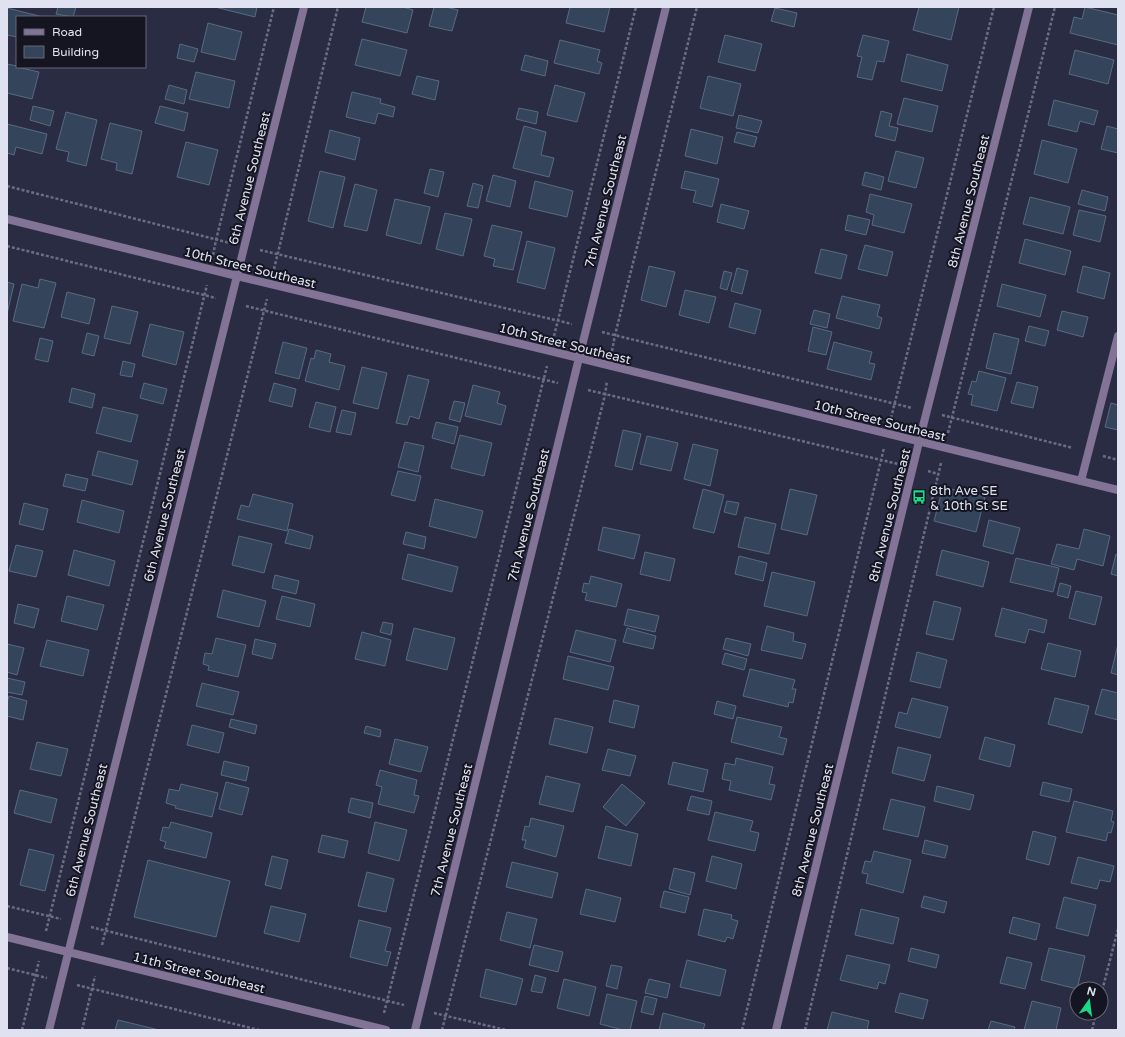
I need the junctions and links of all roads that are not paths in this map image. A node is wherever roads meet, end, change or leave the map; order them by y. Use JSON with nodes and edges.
{"nodes":[{"id":1,"x":304,"y":7,"type":"edge"},
{"id":2,"x":666,"y":7,"type":"edge"},
{"id":3,"x":1029,"y":7,"type":"edge"},
{"id":4,"x":7,"y":219,"type":"edge"},
{"id":5,"x":237,"y":276,"type":"junction"},
{"id":6,"x":1118,"y":336,"type":"edge"},
{"id":7,"x":579,"y":358,"type":"junction"},
{"id":8,"x":919,"y":442,"type":"junction"},
{"id":9,"x":1081,"y":481,"type":"junction"},
{"id":10,"x":1118,"y":490,"type":"edge"},
{"id":11,"x":7,"y":936,"type":"edge"},
{"id":12,"x":68,"y":952,"type":"junction"},
{"id":13,"x":49,"y":1030,"type":"edge"},
{"id":14,"x":386,"y":1030,"type":"edge"},
{"id":15,"x":415,"y":1030,"type":"edge"},
{"id":16,"x":776,"y":1030,"type":"edge"}],
"edges":[{"from":1,"to":5,"type":"street","name":"6th Avenue Southeast"},
{"from":2,"to":7,"type":"street","name":"7th Avenue Southeast"},
{"from":3,"to":8,"type":"street","name":"8th Avenue Southeast"},
{"from":4,"to":5,"type":"street","name":"10th Street Southeast"},
{"from":5,"to":7,"type":"street","name":"10th Street Southeast"},
{"from":5,"to":12,"type":"street","name":"6th Avenue Southeast"},
{"from":6,"to":9,"type":"street"},
{"from":7,"to":8,"type":"street","name":"10th Street Southeast"},
{"from":7,"to":15,"type":"street","name":"7th Avenue Southeast"},
{"from":8,"to":9,"type":"street","name":"10th Street Southeast"},
{"from":8,"to":16,"type":"street","name":"8th Avenue Southeast"},
{"from":9,"to":10,"type":"street","name":"10th Street Southeast"},
{"from":11,"to":12,"type":"street","name":"11th Street Southeast"},
{"from":12,"to":13,"type":"street","name":"6th Avenue Southeast"},
{"from":12,"to":14,"type":"street","name":"11th Street Southeast"}]}
